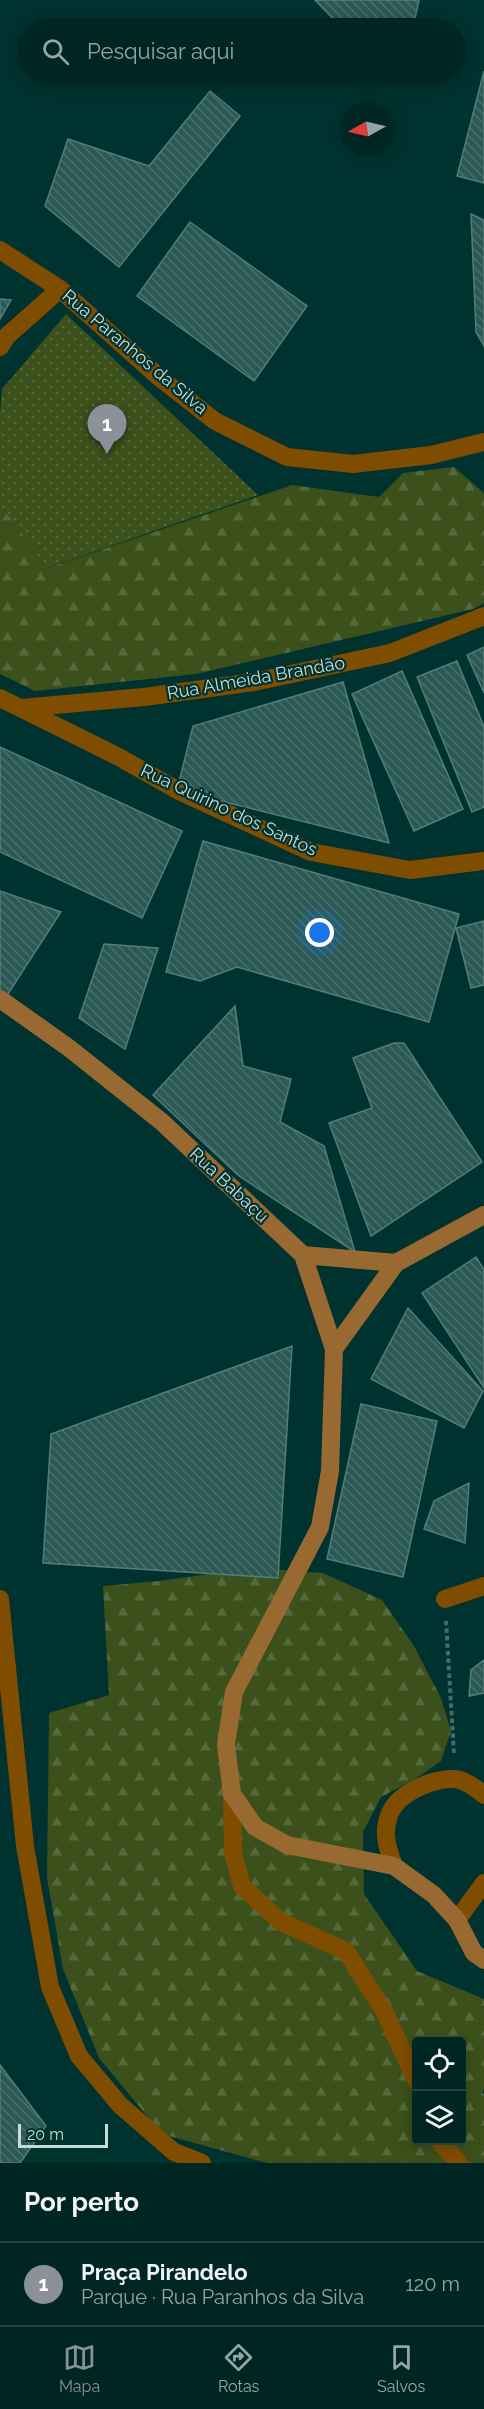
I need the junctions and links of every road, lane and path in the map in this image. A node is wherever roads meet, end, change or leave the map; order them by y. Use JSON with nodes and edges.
{"nodes":[{"id":1,"x":0,"y":250,"type":"edge"},
{"id":2,"x":60,"y":289,"type":"junction"},
{"id":3,"x":0,"y":347,"type":"edge"},
{"id":4,"x":484,"y":442,"type":"edge"},
{"id":5,"x":484,"y":616,"type":"edge"},
{"id":6,"x":0,"y":698,"type":"edge"},
{"id":7,"x":21,"y":708,"type":"junction"},
{"id":8,"x":484,"y":861,"type":"edge"},
{"id":9,"x":0,"y":999,"type":"edge"},
{"id":10,"x":484,"y":1215,"type":"edge"},
{"id":11,"x":303,"y":1255,"type":"junction"},
{"id":12,"x":396,"y":1263,"type":"junction"},
{"id":13,"x":334,"y":1349,"type":"junction"},
{"id":14,"x":484,"y":1586,"type":"edge"},
{"id":15,"x":0,"y":1599,"type":"edge"},
{"id":16,"x":445,"y":1599,"type":"joint"},
{"id":17,"x":456,"y":1779,"type":"junction"},
{"id":18,"x":232,"y":1794,"type":"junction"},
{"id":19,"x":484,"y":1794,"type":"edge"},
{"id":20,"x":394,"y":1866,"type":"junction"},
{"id":21,"x":484,"y":1883,"type":"edge"},
{"id":22,"x":457,"y":1920,"type":"junction"},
{"id":23,"x":484,"y":1960,"type":"edge"},
{"id":24,"x":412,"y":2070,"type":"edge"},
{"id":25,"x":443,"y":2145,"type":"edge"},
{"id":26,"x":202,"y":2163,"type":"edge"},
{"id":27,"x":459,"y":2163,"type":"edge"}],
"edges":[{"from":1,"to":2,"type":"street","name":"Rua Paranhos da Silva"},
{"from":2,"to":3,"type":"street"},
{"from":2,"to":4,"type":"street","name":"Rua Paranhos da Silva"},
{"from":5,"to":7,"type":"street","name":"Rua Almeida Brandão"},
{"from":6,"to":7,"type":"street","name":"Rua Quirino dos Santos"},
{"from":7,"to":8,"type":"street","name":"Rua Quirino dos Santos"},
{"from":9,"to":11,"type":"street","name":"Rua Babaçu"},
{"from":10,"to":12,"type":"street"},
{"from":11,"to":12,"type":"street"},
{"from":11,"to":13,"type":"street"},
{"from":12,"to":13,"type":"street"},
{"from":13,"to":18,"type":"street"},
{"from":14,"to":16,"type":"street"},
{"from":15,"to":26,"type":"street"},
{"from":16,"to":17,"type":"path"},
{"from":17,"to":19,"type":"street"},
{"from":17,"to":20,"type":"street"},
{"from":18,"to":20,"type":"street"},
{"from":18,"to":24,"type":"street"},
{"from":20,"to":22,"type":"street"},
{"from":21,"to":22,"type":"street"},
{"from":22,"to":23,"type":"street"},
{"from":25,"to":27,"type":"street"}]}
